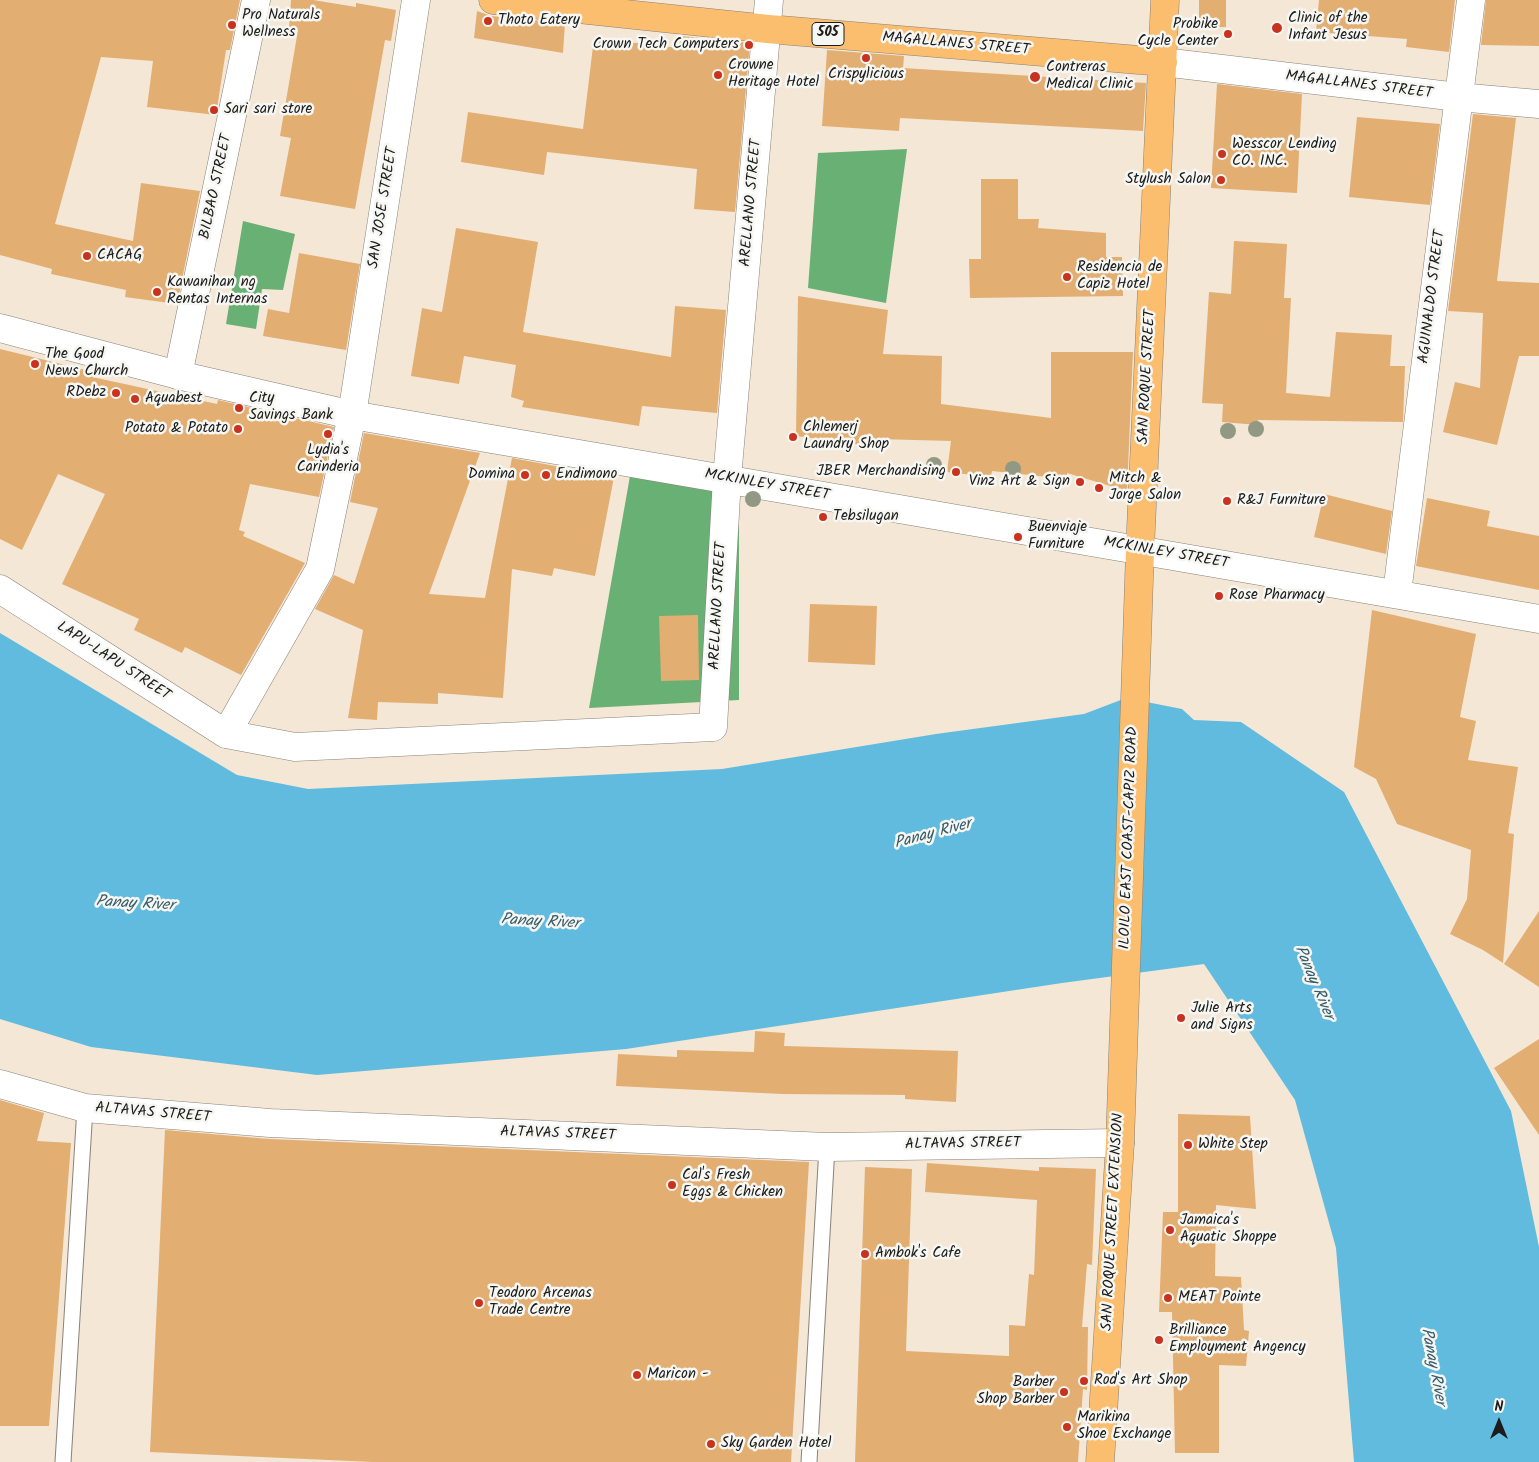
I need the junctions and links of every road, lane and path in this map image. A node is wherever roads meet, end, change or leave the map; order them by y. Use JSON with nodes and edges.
{"nodes":[{"id":1,"x":256,"y":0,"type":"edge"},
{"id":2,"x":416,"y":0,"type":"edge"},
{"id":3,"x":493,"y":0,"type":"edge"},
{"id":4,"x":769,"y":0,"type":"edge"},
{"id":5,"x":1165,"y":0,"type":"edge"},
{"id":6,"x":1471,"y":0,"type":"edge"},
{"id":7,"x":768,"y":29,"type":"junction"},
{"id":8,"x":1163,"y":62,"type":"junction"},
{"id":9,"x":1458,"y":97,"type":"junction"},
{"id":10,"x":1539,"y":104,"type":"edge"},
{"id":11,"x":0,"y":328,"type":"edge"},
{"id":12,"x":178,"y":375,"type":"junction"},
{"id":13,"x":352,"y":415,"type":"junction"},
{"id":14,"x":726,"y":478,"type":"junction"},
{"id":15,"x":1140,"y":550,"type":"junction"},
{"id":16,"x":0,"y":589,"type":"edge"},
{"id":17,"x":1397,"y":593,"type":"junction"},
{"id":18,"x":1539,"y":619,"type":"edge"},
{"id":19,"x":1136,"y":694,"type":"joint"},
{"id":20,"x":226,"y":734,"type":"junction"},
{"id":21,"x":1124,"y":981,"type":"joint"},
{"id":22,"x":0,"y":1084,"type":"edge"},
{"id":23,"x":85,"y":1108,"type":"junction"},
{"id":24,"x":1120,"y":1143,"type":"junction"},
{"id":25,"x":827,"y":1147,"type":"junction"},
{"id":26,"x":63,"y":1462,"type":"edge"},
{"id":27,"x":809,"y":1462,"type":"edge"},
{"id":28,"x":1100,"y":1462,"type":"edge"}],
"edges":[{"from":1,"to":12,"type":"street","name":"BILBAO STREET"},
{"from":2,"to":13,"type":"street","name":"SAN JOSE STREET"},
{"from":3,"to":7,"type":"main road","name":"MAGALLANES STREET","number":"505"},
{"from":4,"to":7,"type":"street","name":"ARELLANO STREET"},
{"from":5,"to":8,"type":"main road","name":"SAN ROQUE STREET"},
{"from":6,"to":9,"type":"street","name":"AGUINALDO STREET"},
{"from":7,"to":8,"type":"main road","name":"MAGALLANES STREET","number":"505"},
{"from":7,"to":14,"type":"street","name":"ARELLANO STREET"},
{"from":8,"to":9,"type":"street","name":"MAGALLANES STREET"},
{"from":8,"to":15,"type":"main road","name":"SAN ROQUE STREET"},
{"from":9,"to":10,"type":"street","name":"MAGALLANES STREET"},
{"from":9,"to":17,"type":"street","name":"AGUINALDO STREET"},
{"from":11,"to":12,"type":"street","name":"MCKINLEY STREET"},
{"from":12,"to":13,"type":"street","name":"MCKINLEY STREET"},
{"from":13,"to":14,"type":"street","name":"MCKINLEY STREET"},
{"from":13,"to":20,"type":"street","name":"SAN JOSE STREET"},
{"from":14,"to":15,"type":"street","name":"MCKINLEY STREET"},
{"from":14,"to":20,"type":"street","name":"ARELLANO STREET"},
{"from":15,"to":17,"type":"street","name":"MCKINLEY STREET"},
{"from":15,"to":19,"type":"main road","name":"SAN ROQUE STREET"},
{"from":16,"to":20,"type":"street","name":"LAPU-LAPU STREET"},
{"from":17,"to":18,"type":"street","name":"MCKINLEY STREET"},
{"from":19,"to":21,"type":"main road","name":"ILOILO EAST COAST-CAPIZ ROAD"},
{"from":21,"to":24,"type":"main road","name":"SAN ROQUE STREET EXTENSION"},
{"from":22,"to":23,"type":"street","name":"ALTAVAS STREET"},
{"from":23,"to":25,"type":"street","name":"ALTAVAS STREET"},
{"from":23,"to":26,"type":"lane"},
{"from":24,"to":25,"type":"street","name":"ALTAVAS STREET"},
{"from":24,"to":28,"type":"main road","name":"SAN ROQUE STREET EXTENSION"},
{"from":25,"to":27,"type":"lane"}]}
